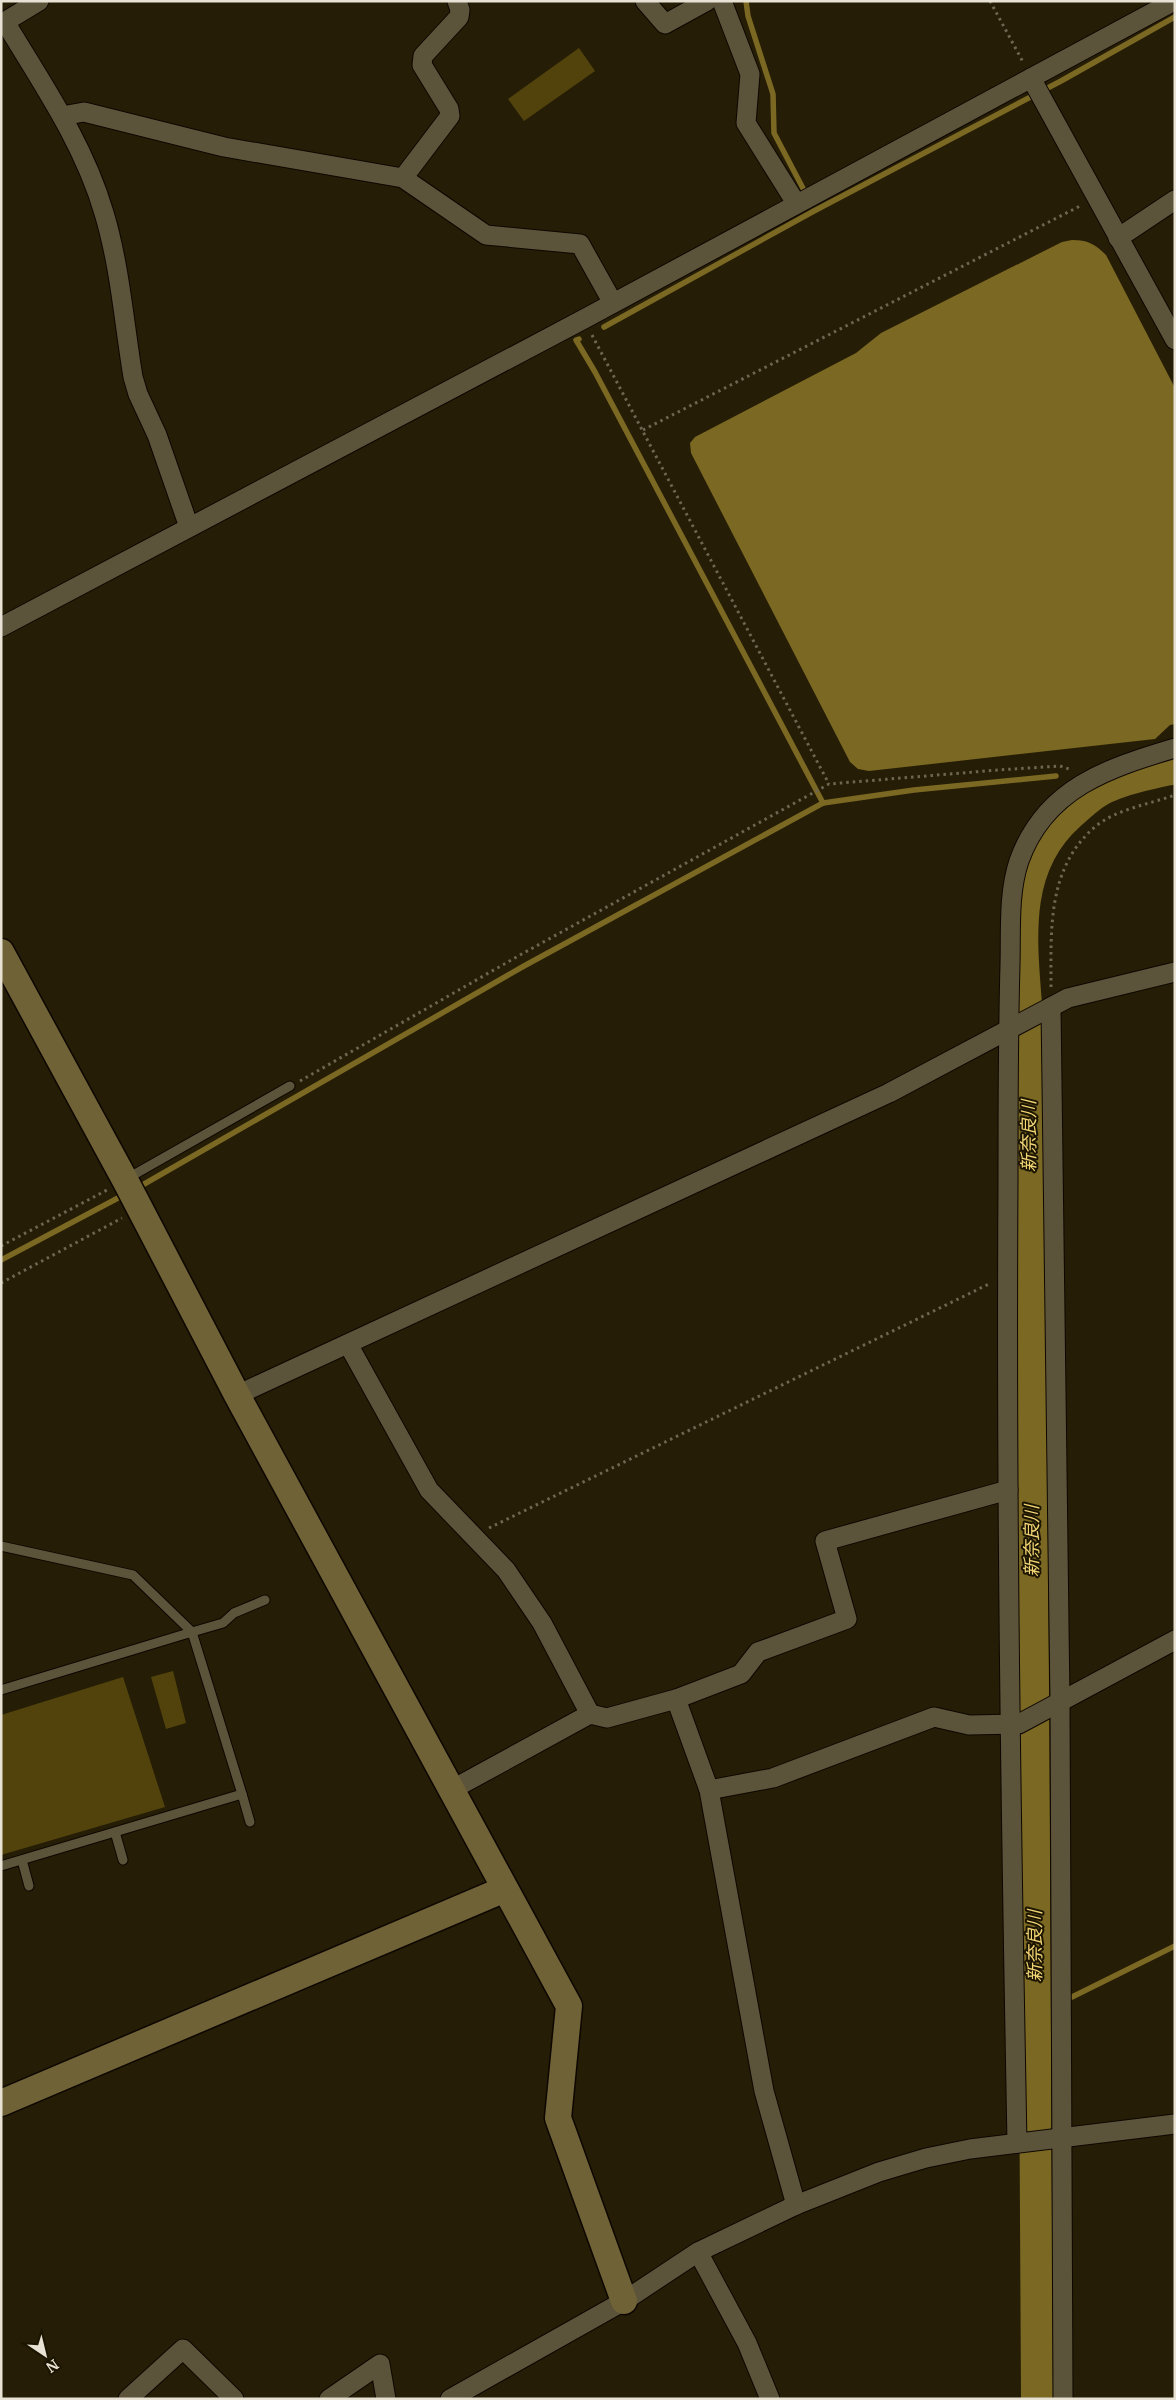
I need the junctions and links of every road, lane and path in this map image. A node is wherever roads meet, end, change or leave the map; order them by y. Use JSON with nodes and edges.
{"nodes":[{"id":1,"x":39,"y":1,"type":"edge"},
{"id":2,"x":457,"y":1,"type":"edge"},
{"id":3,"x":645,"y":1,"type":"edge"},
{"id":4,"x":707,"y":1,"type":"edge"},
{"id":5,"x":722,"y":1,"type":"edge"},
{"id":6,"x":990,"y":1,"type":"edge"},
{"id":7,"x":1174,"y":1,"type":"edge"},
{"id":8,"x":3,"y":23,"type":"edge"},
{"id":9,"x":1031,"y":78,"type":"junction"},
{"id":10,"x":62,"y":116,"type":"junction"},
{"id":11,"x":402,"y":178,"type":"junction"},
{"id":12,"x":1096,"y":198,"type":"junction"},
{"id":13,"x":1175,"y":200,"type":"edge"},
{"id":14,"x":796,"y":203,"type":"junction"},
{"id":15,"x":1118,"y":238,"type":"junction"},
{"id":16,"x":613,"y":303,"type":"junction"},
{"id":17,"x":584,"y":318,"type":"junction"},
{"id":18,"x":1175,"y":340,"type":"edge"},
{"id":19,"x":643,"y":430,"type":"junction"},
{"id":20,"x":189,"y":527,"type":"junction"},
{"id":21,"x":1,"y":627,"type":"edge"},
{"id":22,"x":1175,"y":748,"type":"edge"},
{"id":23,"x":1092,"y":777,"type":"junction"},
{"id":24,"x":829,"y":784,"type":"junction"},
{"id":25,"x":1175,"y":796,"type":"edge"},
{"id":26,"x":1,"y":952,"type":"edge"},
{"id":27,"x":1175,"y":972,"type":"edge"},
{"id":28,"x":1048,"y":1009,"type":"junction"},
{"id":29,"x":1013,"y":1028,"type":"junction"},
{"id":30,"x":290,"y":1086,"type":"joint"},
{"id":31,"x":125,"y":1180,"type":"junction"},
{"id":32,"x":140,"y":1209,"type":"junction"},
{"id":33,"x":1,"y":1246,"type":"edge"},
{"id":34,"x":1007,"y":1275,"type":"junction"},
{"id":35,"x":1,"y":1283,"type":"edge"},
{"id":36,"x":348,"y":1344,"type":"junction"},
{"id":37,"x":237,"y":1395,"type":"junction"},
{"id":38,"x":1008,"y":1490,"type":"junction"},
{"id":39,"x":472,"y":1536,"type":"junction"},
{"id":40,"x":1,"y":1546,"type":"edge"},
{"id":41,"x":265,"y":1600,"type":"dead end"},
{"id":42,"x":192,"y":1632,"type":"junction"},
{"id":43,"x":1175,"y":1640,"type":"edge"},
{"id":44,"x":1,"y":1690,"type":"edge"},
{"id":45,"x":676,"y":1699,"type":"junction"},
{"id":46,"x":1054,"y":1705,"type":"junction"},
{"id":47,"x":590,"y":1714,"type":"junction"},
{"id":48,"x":1014,"y":1724,"type":"junction"},
{"id":49,"x":453,"y":1789,"type":"junction"},
{"id":50,"x":709,"y":1790,"type":"junction"},
{"id":51,"x":242,"y":1794,"type":"junction"},
{"id":52,"x":250,"y":1822,"type":"dead end"},
{"id":53,"x":115,"y":1832,"type":"junction"},
{"id":54,"x":22,"y":1860,"type":"junction"},
{"id":55,"x":123,"y":1860,"type":"dead end"},
{"id":56,"x":1,"y":1866,"type":"edge"},
{"id":57,"x":29,"y":1886,"type":"dead end"},
{"id":58,"x":505,"y":1889,"type":"junction"},
{"id":59,"x":1,"y":2103,"type":"edge"},
{"id":60,"x":1175,"y":2124,"type":"edge"},
{"id":61,"x":1056,"y":2138,"type":"junction"},
{"id":62,"x":1020,"y":2142,"type":"junction"},
{"id":63,"x":796,"y":2205,"type":"junction"},
{"id":64,"x":698,"y":2252,"type":"junction"},
{"id":65,"x":624,"y":2300,"type":"junction"},
{"id":66,"x":128,"y":2399,"type":"edge"},
{"id":67,"x":234,"y":2399,"type":"edge"},
{"id":68,"x":329,"y":2399,"type":"edge"},
{"id":69,"x":386,"y":2399,"type":"edge"},
{"id":70,"x":450,"y":2399,"type":"edge"},
{"id":71,"x":770,"y":2399,"type":"edge"},
{"id":72,"x":1062,"y":2399,"type":"edge"}],
"edges":[{"from":1,"to":8,"type":"street"},
{"from":2,"to":11,"type":"street"},
{"from":3,"to":4,"type":"street"},
{"from":5,"to":14,"type":"street"},
{"from":6,"to":9,"type":"path"},
{"from":7,"to":9,"type":"street"},
{"from":8,"to":10,"type":"street"},
{"from":9,"to":12,"type":"street"},
{"from":9,"to":14,"type":"street"},
{"from":10,"to":11,"type":"street"},
{"from":10,"to":20,"type":"street"},
{"from":11,"to":16,"type":"street"},
{"from":12,"to":15,"type":"street"},
{"from":12,"to":19,"type":"path"},
{"from":13,"to":15,"type":"street"},
{"from":14,"to":16,"type":"street"},
{"from":15,"to":18,"type":"street"},
{"from":16,"to":17,"type":"street"},
{"from":17,"to":19,"type":"path"},
{"from":17,"to":20,"type":"street"},
{"from":19,"to":24,"type":"path"},
{"from":20,"to":21,"type":"street"},
{"from":22,"to":23,"type":"street"},
{"from":23,"to":24,"type":"path"},
{"from":23,"to":29,"type":"street"},
{"from":24,"to":30,"type":"path"},
{"from":25,"to":28,"type":"path"},
{"from":26,"to":31,"type":"street"},
{"from":27,"to":28,"type":"street"},
{"from":28,"to":29,"type":"street"},
{"from":28,"to":46,"type":"street"},
{"from":29,"to":34,"type":"street"},
{"from":29,"to":36,"type":"street"},
{"from":30,"to":31,"type":"lane"},
{"from":31,"to":32,"type":"street"},
{"from":31,"to":33,"type":"path"},
{"from":32,"to":35,"type":"path"},
{"from":32,"to":37,"type":"street"},
{"from":34,"to":38,"type":"street"},
{"from":34,"to":39,"type":"path"},
{"from":36,"to":37,"type":"street"},
{"from":36,"to":39,"type":"street"},
{"from":37,"to":49,"type":"street"},
{"from":38,"to":45,"type":"street"},
{"from":38,"to":48,"type":"street"},
{"from":39,"to":47,"type":"street"},
{"from":40,"to":42,"type":"lane"},
{"from":41,"to":42,"type":"lane"},
{"from":42,"to":44,"type":"lane"},
{"from":42,"to":51,"type":"lane"},
{"from":43,"to":46,"type":"street"},
{"from":45,"to":47,"type":"street"},
{"from":45,"to":50,"type":"street"},
{"from":46,"to":48,"type":"street"},
{"from":46,"to":61,"type":"street"},
{"from":47,"to":49,"type":"street"},
{"from":48,"to":50,"type":"street"},
{"from":48,"to":62,"type":"street"},
{"from":49,"to":58,"type":"street"},
{"from":50,"to":63,"type":"street"},
{"from":51,"to":52,"type":"lane"},
{"from":51,"to":53,"type":"lane"},
{"from":53,"to":54,"type":"lane"},
{"from":53,"to":55,"type":"lane"},
{"from":54,"to":56,"type":"lane"},
{"from":54,"to":57,"type":"lane"},
{"from":58,"to":59,"type":"street"},
{"from":58,"to":65,"type":"street"},
{"from":60,"to":61,"type":"street"},
{"from":61,"to":62,"type":"street"},
{"from":61,"to":72,"type":"street"},
{"from":62,"to":63,"type":"street"},
{"from":63,"to":64,"type":"street"},
{"from":64,"to":65,"type":"street"},
{"from":64,"to":71,"type":"street"},
{"from":65,"to":70,"type":"street"},
{"from":66,"to":67,"type":"street"},
{"from":68,"to":69,"type":"street"}]}
